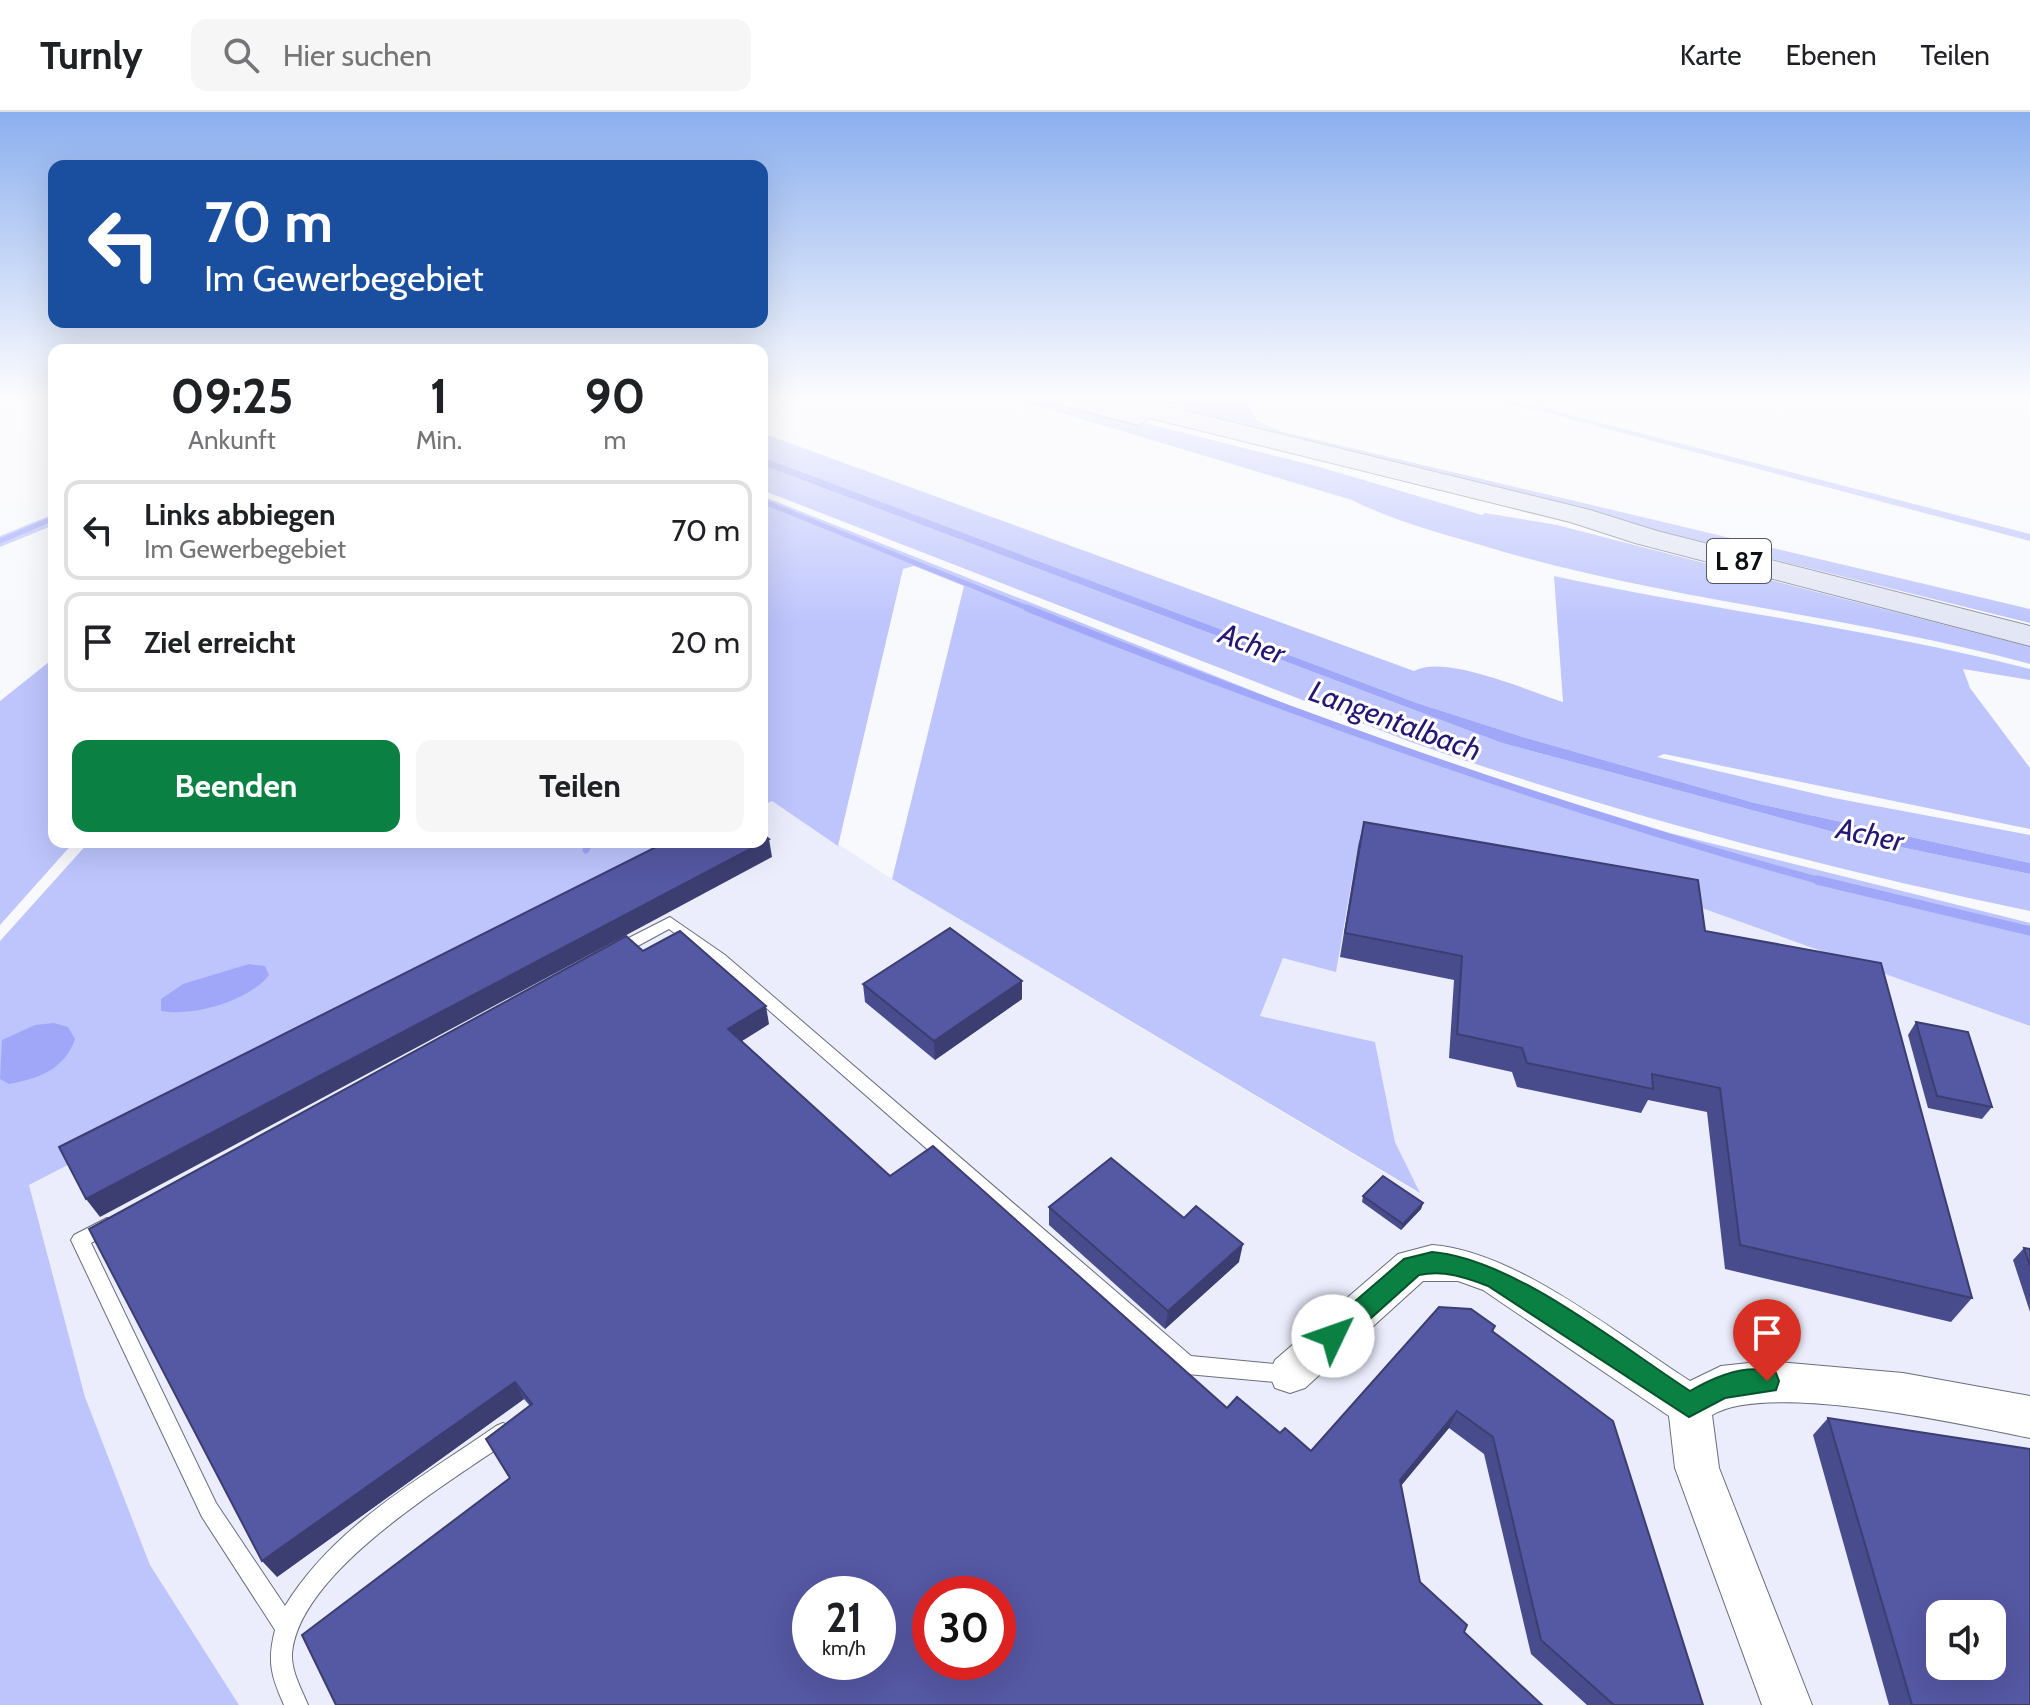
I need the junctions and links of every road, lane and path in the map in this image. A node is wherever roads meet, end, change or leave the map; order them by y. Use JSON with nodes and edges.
{"nodes":[{"id":1,"x":1372,"y":474,"type":"edge"},
{"id":2,"x":1411,"y":474,"type":"edge"},
{"id":3,"x":1646,"y":537,"type":"junction"},
{"id":4,"x":2030,"y":636,"type":"edge"},
{"id":5,"x":600,"y":960,"type":"edge"},
{"id":6,"x":122,"y":1218,"type":"edge"},
{"id":7,"x":1290,"y":1374,"type":"joint"},
{"id":8,"x":1689,"y":1405,"type":"junction"},
{"id":9,"x":2030,"y":1417,"type":"edge"},
{"id":10,"x":508,"y":1429,"type":"edge"},
{"id":11,"x":287,"y":1628,"type":"junction"},
{"id":12,"x":296,"y":1705,"type":"edge"},
{"id":13,"x":1787,"y":1705,"type":"edge"}],
"edges":[{"from":1,"to":3,"type":"main road","number":"L 87"},
{"from":2,"to":3,"type":"main road","number":"L 87"},
{"from":3,"to":4,"type":"main road","number":"L 87"},
{"from":5,"to":7,"type":"lane"},
{"from":6,"to":11,"type":"lane"},
{"from":7,"to":8,"type":"street"},
{"from":8,"to":9,"type":"street"},
{"from":8,"to":13,"type":"street"},
{"from":10,"to":11,"type":"lane"},
{"from":11,"to":12,"type":"lane"}]}
